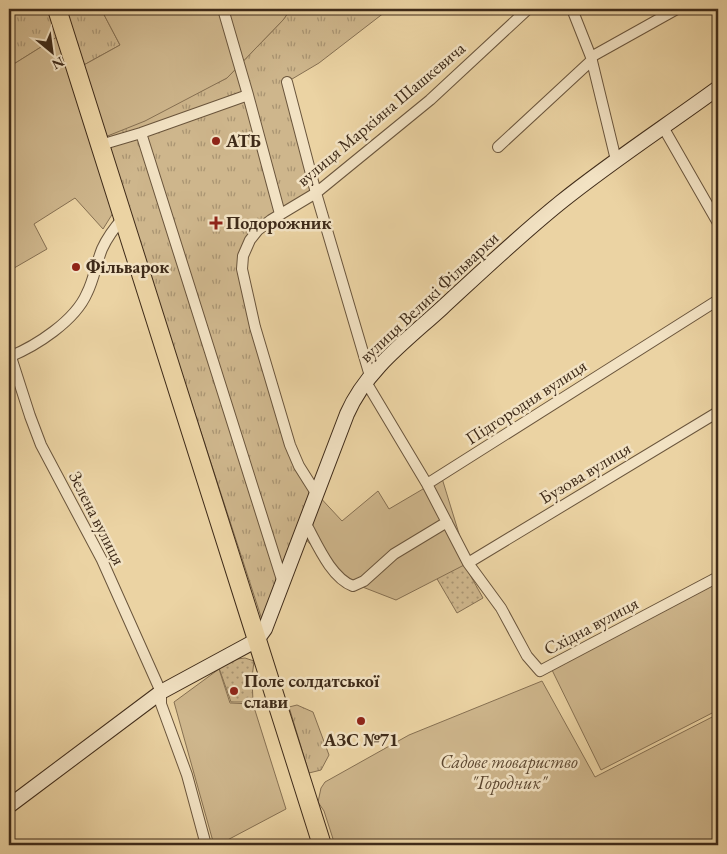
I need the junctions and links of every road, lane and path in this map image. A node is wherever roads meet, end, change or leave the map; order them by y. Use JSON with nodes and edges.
{"nodes":[{"id":1,"x":57,"y":9,"type":"edge"},
{"id":2,"x":223,"y":9,"type":"edge"},
{"id":3,"x":528,"y":9,"type":"edge"},
{"id":4,"x":572,"y":9,"type":"edge"},
{"id":5,"x":677,"y":9,"type":"edge"},
{"id":6,"x":592,"y":59,"type":"junction"},
{"id":7,"x":287,"y":82,"type":"dead end"},
{"id":8,"x":718,"y":88,"type":"edge"},
{"id":9,"x":248,"y":95,"type":"junction"},
{"id":10,"x":663,"y":127,"type":"junction"},
{"id":11,"x":141,"y":133,"type":"junction"},
{"id":12,"x":98,"y":145,"type":"junction"},
{"id":13,"x":498,"y":147,"type":"dead end"},
{"id":14,"x":616,"y":160,"type":"junction"},
{"id":15,"x":316,"y":193,"type":"junction"},
{"id":16,"x":280,"y":214,"type":"junction"},
{"id":17,"x":123,"y":218,"type":"junction"},
{"id":18,"x":718,"y":223,"type":"edge"},
{"id":19,"x":718,"y":300,"type":"edge"},
{"id":20,"x":10,"y":357,"type":"edge"},
{"id":21,"x":368,"y":379,"type":"junction"},
{"id":22,"x":718,"y":412,"type":"edge"},
{"id":23,"x":426,"y":484,"type":"junction"},
{"id":24,"x":316,"y":493,"type":"junction"},
{"id":25,"x":447,"y":522,"type":"junction"},
{"id":26,"x":306,"y":524,"type":"junction"},
{"id":27,"x":468,"y":563,"type":"junction"},
{"id":28,"x":718,"y":577,"type":"edge"},
{"id":29,"x":283,"y":583,"type":"junction"},
{"id":30,"x":258,"y":640,"type":"junction"},
{"id":31,"x":161,"y":692,"type":"junction"},
{"id":32,"x":9,"y":806,"type":"edge"},
{"id":33,"x":206,"y":845,"type":"edge"},
{"id":34,"x":322,"y":845,"type":"edge"}],
"edges":[{"from":1,"to":12,"type":"highway"},
{"from":2,"to":9,"type":"street"},
{"from":3,"to":15,"type":"street","name":"вулиця Маркіяна Шашкевича"},
{"from":4,"to":6,"type":"street"},
{"from":5,"to":6,"type":"street"},
{"from":6,"to":13,"type":"street"},
{"from":6,"to":14,"type":"street"},
{"from":7,"to":15,"type":"street"},
{"from":8,"to":10,"type":"street","name":"вулиця Великі Фільварки"},
{"from":9,"to":11,"type":"street"},
{"from":9,"to":16,"type":"street"},
{"from":10,"to":14,"type":"street","name":"вулиця Великі Фільварки"},
{"from":10,"to":18,"type":"street"},
{"from":11,"to":12,"type":"street"},
{"from":11,"to":29,"type":"street"},
{"from":12,"to":17,"type":"highway"},
{"from":14,"to":21,"type":"street","name":"вулиця Великі Фільварки"},
{"from":15,"to":16,"type":"street","name":"вулиця Маркіяна Шашкевича"},
{"from":15,"to":21,"type":"street"},
{"from":16,"to":24,"type":"street","name":"вулиця Маркіяна Шашкевича"},
{"from":17,"to":20,"type":"street"},
{"from":17,"to":30,"type":"highway"},
{"from":19,"to":23,"type":"street","name":"Підгородня вулиця"},
{"from":20,"to":31,"type":"street","name":"Зелена вулиця"},
{"from":21,"to":23,"type":"street"},
{"from":21,"to":24,"type":"street","name":"вулиця Великі Фільварки"},
{"from":22,"to":27,"type":"street","name":"Бузова вулиця"},
{"from":23,"to":25,"type":"street"},
{"from":24,"to":26,"type":"street","name":"вулиця Великі Фільварки"},
{"from":25,"to":26,"type":"street"},
{"from":25,"to":27,"type":"street"},
{"from":26,"to":29,"type":"street","name":"вулиця Великі Фільварки"},
{"from":27,"to":28,"type":"street","name":"Східна вулиця"},
{"from":29,"to":30,"type":"street","name":"вулиця Великі Фільварки"},
{"from":30,"to":31,"type":"street"},
{"from":30,"to":34,"type":"highway"},
{"from":31,"to":32,"type":"street"},
{"from":31,"to":33,"type":"street","name":"Зелена вулиця"}]}
